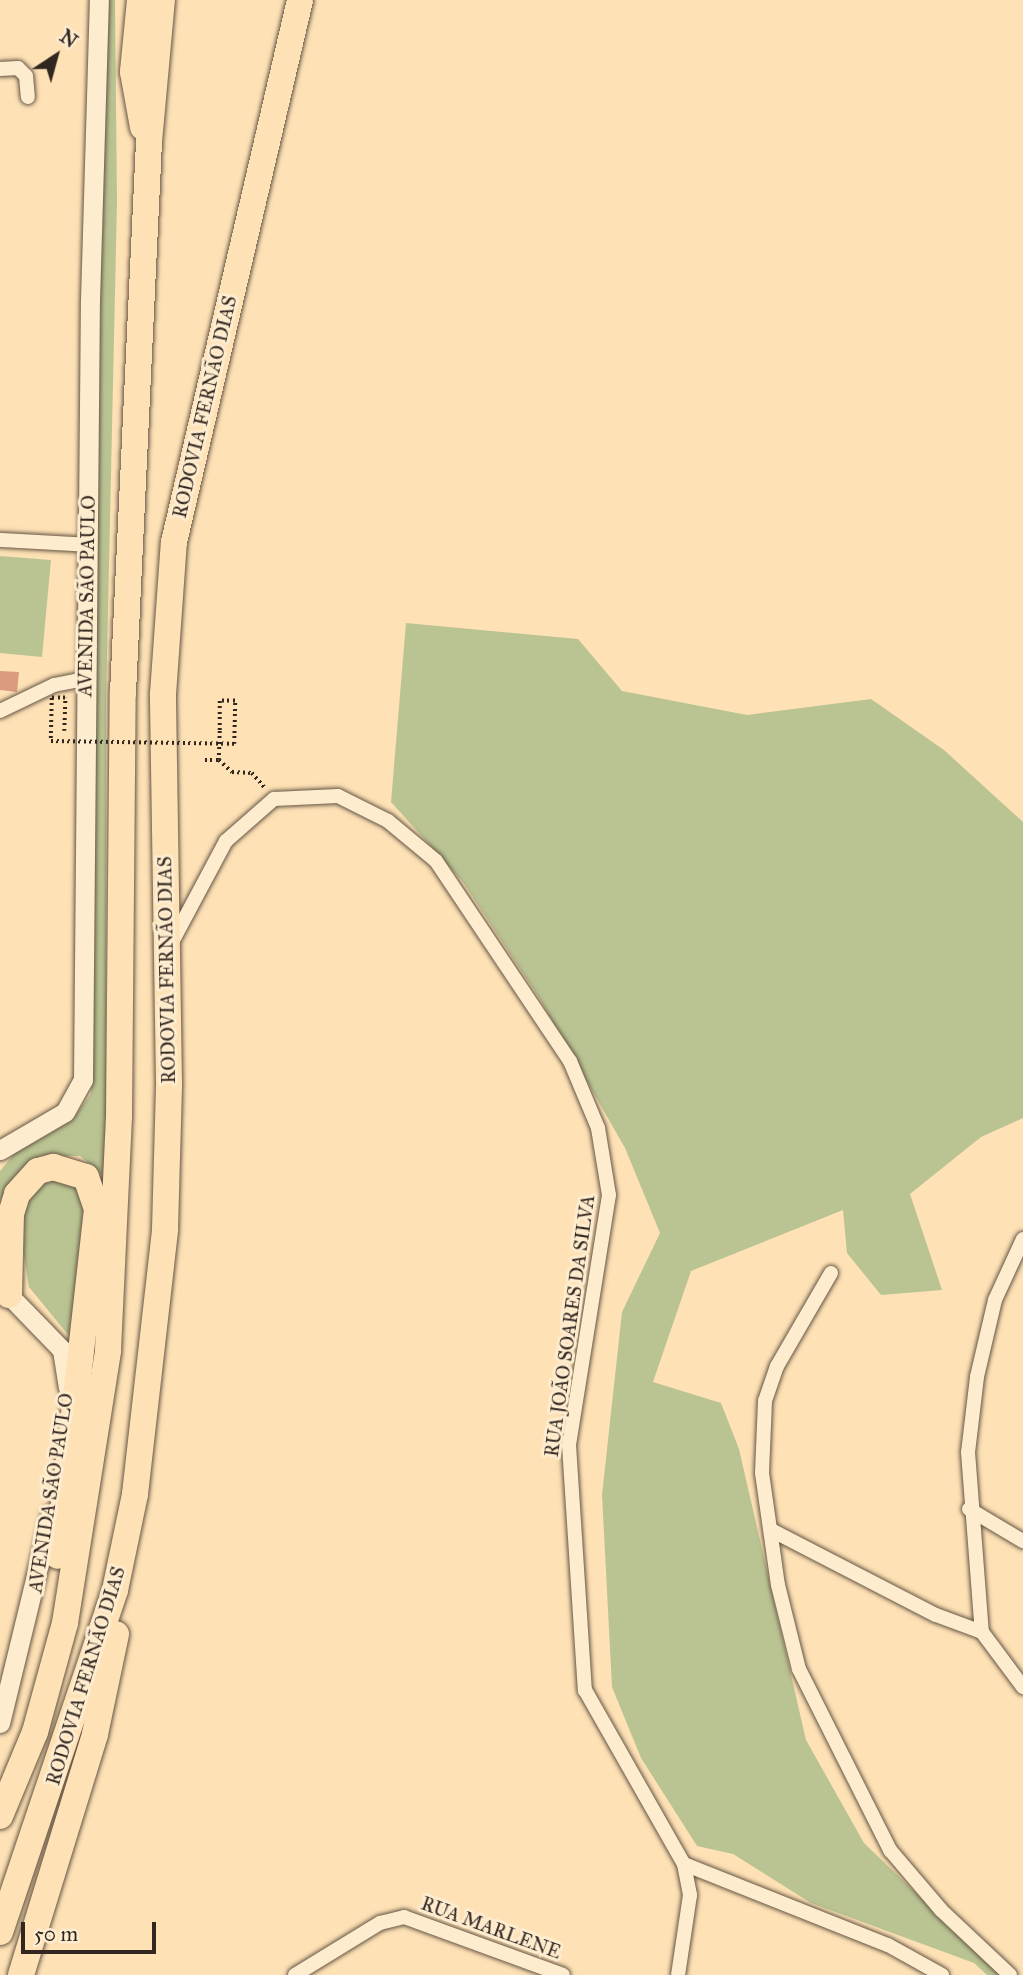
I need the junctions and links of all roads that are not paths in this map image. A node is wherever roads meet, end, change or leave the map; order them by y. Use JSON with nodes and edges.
{"nodes":[{"id":1,"x":140,"y":0,"type":"edge"},
{"id":2,"x":162,"y":0,"type":"edge"},
{"id":3,"x":300,"y":0,"type":"edge"},
{"id":4,"x":95,"y":4,"type":"edge"},
{"id":5,"x":0,"y":69,"type":"edge"},
{"id":6,"x":28,"y":97,"type":"dead end"},
{"id":7,"x":149,"y":142,"type":"junction"},
{"id":8,"x":0,"y":540,"type":"edge"},
{"id":9,"x":89,"y":545,"type":"junction"},
{"id":10,"x":86,"y":679,"type":"junction"},
{"id":11,"x":0,"y":711,"type":"edge"},
{"id":12,"x":168,"y":950,"type":"junction"},
{"id":13,"x":0,"y":1150,"type":"edge"},
{"id":14,"x":1023,"y":1239,"type":"edge"},
{"id":15,"x":831,"y":1273,"type":"dead end"},
{"id":16,"x":3,"y":1294,"type":"edge"},
{"id":17,"x":969,"y":1509,"type":"junction"},
{"id":18,"x":773,"y":1531,"type":"junction"},
{"id":19,"x":1023,"y":1541,"type":"edge"},
{"id":20,"x":115,"y":1590,"type":"junction"},
{"id":21,"x":65,"y":1623,"type":"junction"},
{"id":22,"x":982,"y":1632,"type":"junction"},
{"id":23,"x":1023,"y":1687,"type":"edge"},
{"id":24,"x":0,"y":1723,"type":"edge"},
{"id":25,"x":0,"y":1816,"type":"edge"},
{"id":26,"x":684,"y":1864,"type":"junction"},
{"id":27,"x":0,"y":1932,"type":"edge"},
{"id":28,"x":21,"y":1975,"type":"edge"},
{"id":29,"x":295,"y":1975,"type":"edge"},
{"id":30,"x":563,"y":1975,"type":"edge"},
{"id":31,"x":678,"y":1975,"type":"edge"},
{"id":32,"x":942,"y":1975,"type":"edge"},
{"id":33,"x":1010,"y":1975,"type":"edge"}],
"edges":[{"from":1,"to":7,"type":"highway"},
{"from":2,"to":7,"type":"highway","name":"RODOVIA FERNÃO DIAS"},
{"from":3,"to":12,"type":"highway","name":"RODOVIA FERNÃO DIAS"},
{"from":4,"to":9,"type":"street","name":"AVENIDA SÃO PAULO"},
{"from":5,"to":6,"type":"street"},
{"from":7,"to":21,"type":"highway","name":"RODOVIA FERNÃO DIAS"},
{"from":8,"to":9,"type":"street"},
{"from":9,"to":10,"type":"street","name":"AVENIDA SÃO PAULO"},
{"from":10,"to":11,"type":"street"},
{"from":10,"to":13,"type":"street","name":"AVENIDA SÃO PAULO"},
{"from":12,"to":20,"type":"highway","name":"RODOVIA FERNÃO DIAS"},
{"from":12,"to":26,"type":"street","name":"RUA JOÃO SOARES DA SILVA"},
{"from":14,"to":17,"type":"street"},
{"from":15,"to":18,"type":"street"},
{"from":16,"to":21,"type":"highway"},
{"from":16,"to":24,"type":"street","name":"AVENIDA SÃO PAULO"},
{"from":17,"to":19,"type":"street"},
{"from":17,"to":22,"type":"street"},
{"from":18,"to":22,"type":"street"},
{"from":18,"to":33,"type":"street"},
{"from":20,"to":27,"type":"highway","name":"RODOVIA FERNÃO DIAS"},
{"from":20,"to":28,"type":"highway"},
{"from":21,"to":25,"type":"highway","name":"RODOVIA FERNÃO DIAS"},
{"from":22,"to":23,"type":"street"},
{"from":26,"to":31,"type":"street","name":"RUA JOÃO SOARES DA SILVA"},
{"from":26,"to":32,"type":"street"},
{"from":29,"to":30,"type":"street","name":"RUA MARLENE"}]}
